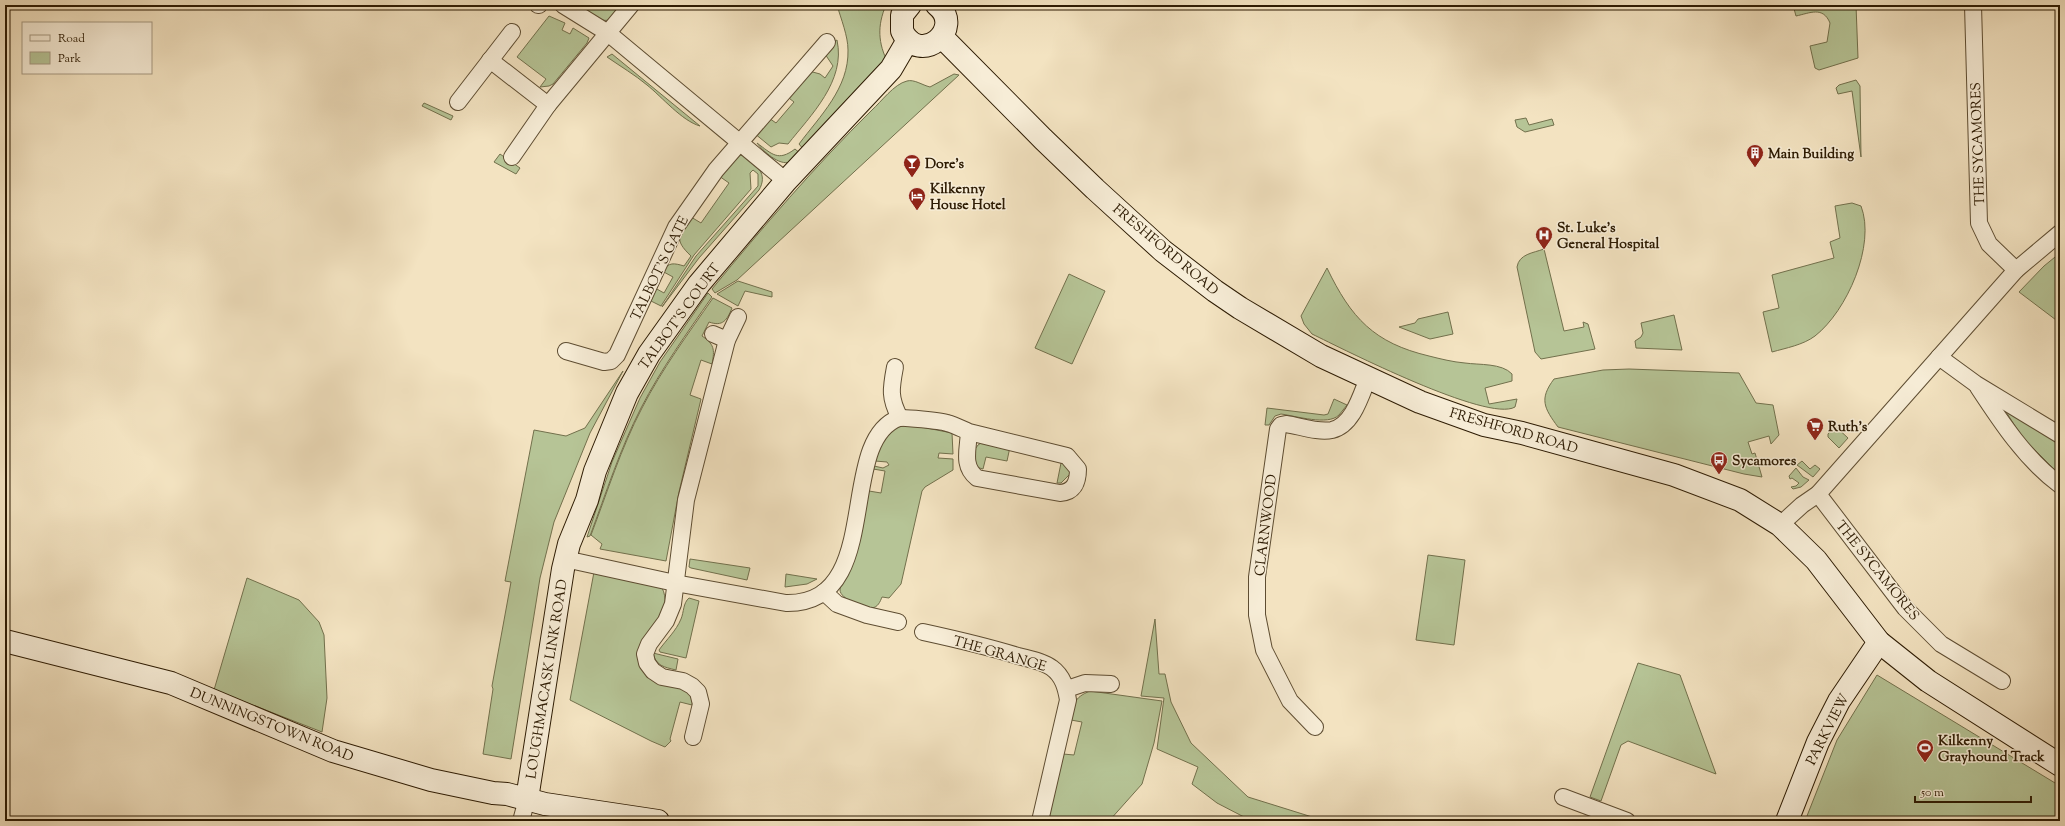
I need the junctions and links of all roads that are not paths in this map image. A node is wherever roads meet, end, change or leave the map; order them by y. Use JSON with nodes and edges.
{"nodes":[{"id":1,"x":563,"y":5,"type":"edge"},
{"id":2,"x":631,"y":5,"type":"edge"},
{"id":3,"x":910,"y":5,"type":"edge"},
{"id":4,"x":937,"y":5,"type":"edge"},
{"id":5,"x":1973,"y":5,"type":"edge"},
{"id":6,"x":512,"y":32,"type":"dead end"},
{"id":7,"x":608,"y":33,"type":"junction"},
{"id":8,"x":942,"y":37,"type":"junction"},
{"id":9,"x":908,"y":40,"type":"junction"},
{"id":10,"x":827,"y":42,"type":"dead end"},
{"id":11,"x":490,"y":60,"type":"junction"},
{"id":12,"x":458,"y":102,"type":"dead end"},
{"id":13,"x":548,"y":105,"type":"junction"},
{"id":14,"x":740,"y":141,"type":"junction"},
{"id":15,"x":512,"y":157,"type":"dead end"},
{"id":16,"x":786,"y":181,"type":"junction"},
{"id":17,"x":2060,"y":233,"type":"edge"},
{"id":18,"x":2016,"y":270,"type":"junction"},
{"id":19,"x":738,"y":316,"type":"dead end"},
{"id":20,"x":566,"y":351,"type":"dead end"},
{"id":21,"x":1939,"y":357,"type":"junction"},
{"id":22,"x":895,"y":367,"type":"dead end"},
{"id":23,"x":1368,"y":378,"type":"junction"},
{"id":24,"x":1976,"y":384,"type":"junction"},
{"id":25,"x":900,"y":418,"type":"junction"},
{"id":26,"x":969,"y":432,"type":"junction"},
{"id":27,"x":2060,"y":435,"type":"edge"},
{"id":28,"x":2060,"y":485,"type":"edge"},
{"id":29,"x":1818,"y":494,"type":"junction"},
{"id":30,"x":1780,"y":525,"type":"junction"},
{"id":31,"x":565,"y":559,"type":"junction"},
{"id":32,"x":675,"y":583,"type":"junction"},
{"id":33,"x":824,"y":592,"type":"junction"},
{"id":34,"x":891,"y":616,"type":"dead end"},
{"id":35,"x":923,"y":632,"type":"dead end"},
{"id":36,"x":5,"y":641,"type":"edge"},
{"id":37,"x":1879,"y":642,"type":"junction"},
{"id":38,"x":2002,"y":681,"type":"dead end"},
{"id":39,"x":1111,"y":684,"type":"dead end"},
{"id":40,"x":1067,"y":689,"type":"junction"},
{"id":41,"x":1315,"y":727,"type":"dead end"},
{"id":42,"x":693,"y":737,"type":"dead end"},
{"id":43,"x":2060,"y":765,"type":"edge"},
{"id":44,"x":1563,"y":797,"type":"dead end"},
{"id":45,"x":527,"y":799,"type":"junction"},
{"id":46,"x":521,"y":821,"type":"edge"},
{"id":47,"x":658,"y":821,"type":"edge"},
{"id":48,"x":1040,"y":821,"type":"edge"},
{"id":49,"x":1627,"y":821,"type":"edge"},
{"id":50,"x":1787,"y":821,"type":"edge"}],
"edges":[{"from":1,"to":7,"type":"street"},
{"from":2,"to":7,"type":"street"},
{"from":3,"to":9,"type":"street"},
{"from":4,"to":8,"type":"street"},
{"from":5,"to":18,"type":"street","name":"THE SYCAMORES"},
{"from":6,"to":11,"type":"street"},
{"from":7,"to":13,"type":"street"},
{"from":7,"to":14,"type":"street"},
{"from":8,"to":9,"type":"street"},
{"from":8,"to":23,"type":"street","name":"FRESHFORD ROAD"},
{"from":9,"to":16,"type":"street","name":"TALBOT'S COURT"},
{"from":10,"to":14,"type":"street","name":"TALBOT'S GATE"},
{"from":11,"to":12,"type":"street"},
{"from":11,"to":13,"type":"street"},
{"from":13,"to":15,"type":"street"},
{"from":14,"to":16,"type":"street"},
{"from":14,"to":20,"type":"street","name":"TALBOT'S GATE"},
{"from":16,"to":31,"type":"street","name":"TALBOT'S COURT"},
{"from":17,"to":18,"type":"street"},
{"from":18,"to":21,"type":"street"},
{"from":19,"to":32,"type":"street"},
{"from":21,"to":24,"type":"street"},
{"from":21,"to":29,"type":"street"},
{"from":22,"to":25,"type":"street"},
{"from":23,"to":30,"type":"street","name":"FRESHFORD ROAD"},
{"from":23,"to":41,"type":"street","name":"CLARNWOOD"},
{"from":24,"to":27,"type":"street"},
{"from":24,"to":28,"type":"street"},
{"from":25,"to":26,"type":"street"},
{"from":25,"to":33,"type":"street"},
{"from":26,"to":26,"type":"street"},
{"from":29,"to":30,"type":"street"},
{"from":29,"to":38,"type":"street","name":"THE SYCAMORES"},
{"from":30,"to":37,"type":"street","name":"FRESHFORD ROAD"},
{"from":31,"to":32,"type":"street"},
{"from":31,"to":45,"type":"street","name":"LOUGHMACASK LINK ROAD"},
{"from":32,"to":33,"type":"street"},
{"from":32,"to":42,"type":"street"},
{"from":33,"to":34,"type":"street"},
{"from":35,"to":40,"type":"street","name":"THE GRANGE"},
{"from":36,"to":45,"type":"street","name":"DUNNINGSTOWN ROAD"},
{"from":37,"to":43,"type":"street","name":"FRESHFORD ROAD"},
{"from":37,"to":50,"type":"street","name":"PARKVIEW"},
{"from":39,"to":40,"type":"street"},
{"from":40,"to":48,"type":"street"},
{"from":44,"to":49,"type":"street"},
{"from":45,"to":46,"type":"street"},
{"from":45,"to":47,"type":"street","name":"DUNNINGSTOWN ROAD"}]}
